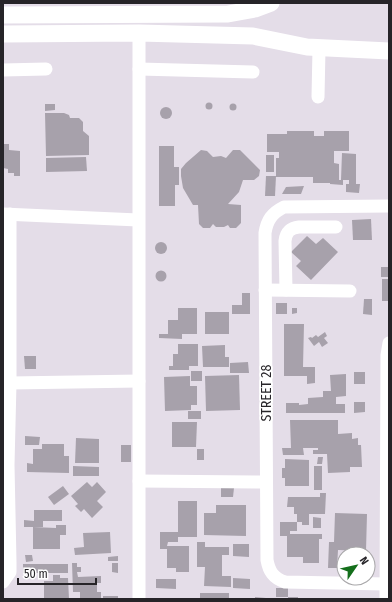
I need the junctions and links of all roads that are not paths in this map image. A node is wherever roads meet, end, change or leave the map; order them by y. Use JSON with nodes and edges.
{"nodes":[{"id":1,"x":271,"y":3,"type":"edge"},
{"id":2,"x":3,"y":15,"type":"edge"},
{"id":3,"x":139,"y":33,"type":"junction"},
{"id":4,"x":3,"y":34,"type":"edge"},
{"id":5,"x":319,"y":49,"type":"junction"},
{"id":6,"x":389,"y":51,"type":"edge"},
{"id":7,"x":138,"y":69,"type":"junction"},
{"id":8,"x":3,"y":70,"type":"edge"},
{"id":9,"x":46,"y":70,"type":"dead end"},
{"id":10,"x":253,"y":72,"type":"dead end"},
{"id":11,"x":318,"y":97,"type":"dead end"},
{"id":12,"x":389,"y":206,"type":"edge"},
{"id":13,"x":7,"y":214,"type":"edge"},
{"id":14,"x":138,"y":220,"type":"junction"},
{"id":15,"x":336,"y":227,"type":"dead end"},
{"id":16,"x":265,"y":290,"type":"junction"},
{"id":17,"x":286,"y":290,"type":"junction"},
{"id":18,"x":350,"y":291,"type":"dead end"},
{"id":19,"x":389,"y":343,"type":"edge"},
{"id":20,"x":139,"y":381,"type":"junction"},
{"id":21,"x":10,"y":383,"type":"junction"},
{"id":22,"x":388,"y":446,"type":"edge"},
{"id":23,"x":6,"y":465,"type":"edge"},
{"id":24,"x":139,"y":481,"type":"junction"},
{"id":25,"x":266,"y":482,"type":"junction"},
{"id":26,"x":3,"y":582,"type":"edge"},
{"id":27,"x":386,"y":584,"type":"junction"},
{"id":28,"x":139,"y":599,"type":"edge"},
{"id":29,"x":386,"y":599,"type":"edge"}],
"edges":[{"from":1,"to":2,"type":"main road"},
{"from":3,"to":4,"type":"main road"},
{"from":3,"to":5,"type":"main road"},
{"from":3,"to":7,"type":"street"},
{"from":5,"to":6,"type":"main road"},
{"from":5,"to":11,"type":"street"},
{"from":7,"to":10,"type":"street"},
{"from":7,"to":14,"type":"street"},
{"from":8,"to":9,"type":"street"},
{"from":12,"to":16,"type":"street","name":"STREET 28"},
{"from":13,"to":14,"type":"street"},
{"from":13,"to":21,"type":"street"},
{"from":14,"to":20,"type":"street"},
{"from":15,"to":17,"type":"street"},
{"from":16,"to":17,"type":"street"},
{"from":16,"to":25,"type":"street","name":"STREET 28"},
{"from":17,"to":18,"type":"street"},
{"from":19,"to":22,"type":"street"},
{"from":20,"to":21,"type":"street"},
{"from":20,"to":24,"type":"street"},
{"from":21,"to":23,"type":"street"},
{"from":22,"to":27,"type":"street"},
{"from":23,"to":26,"type":"street"},
{"from":24,"to":25,"type":"street"},
{"from":24,"to":28,"type":"street"},
{"from":25,"to":27,"type":"street","name":"STREET 28"},
{"from":27,"to":29,"type":"street"}]}
